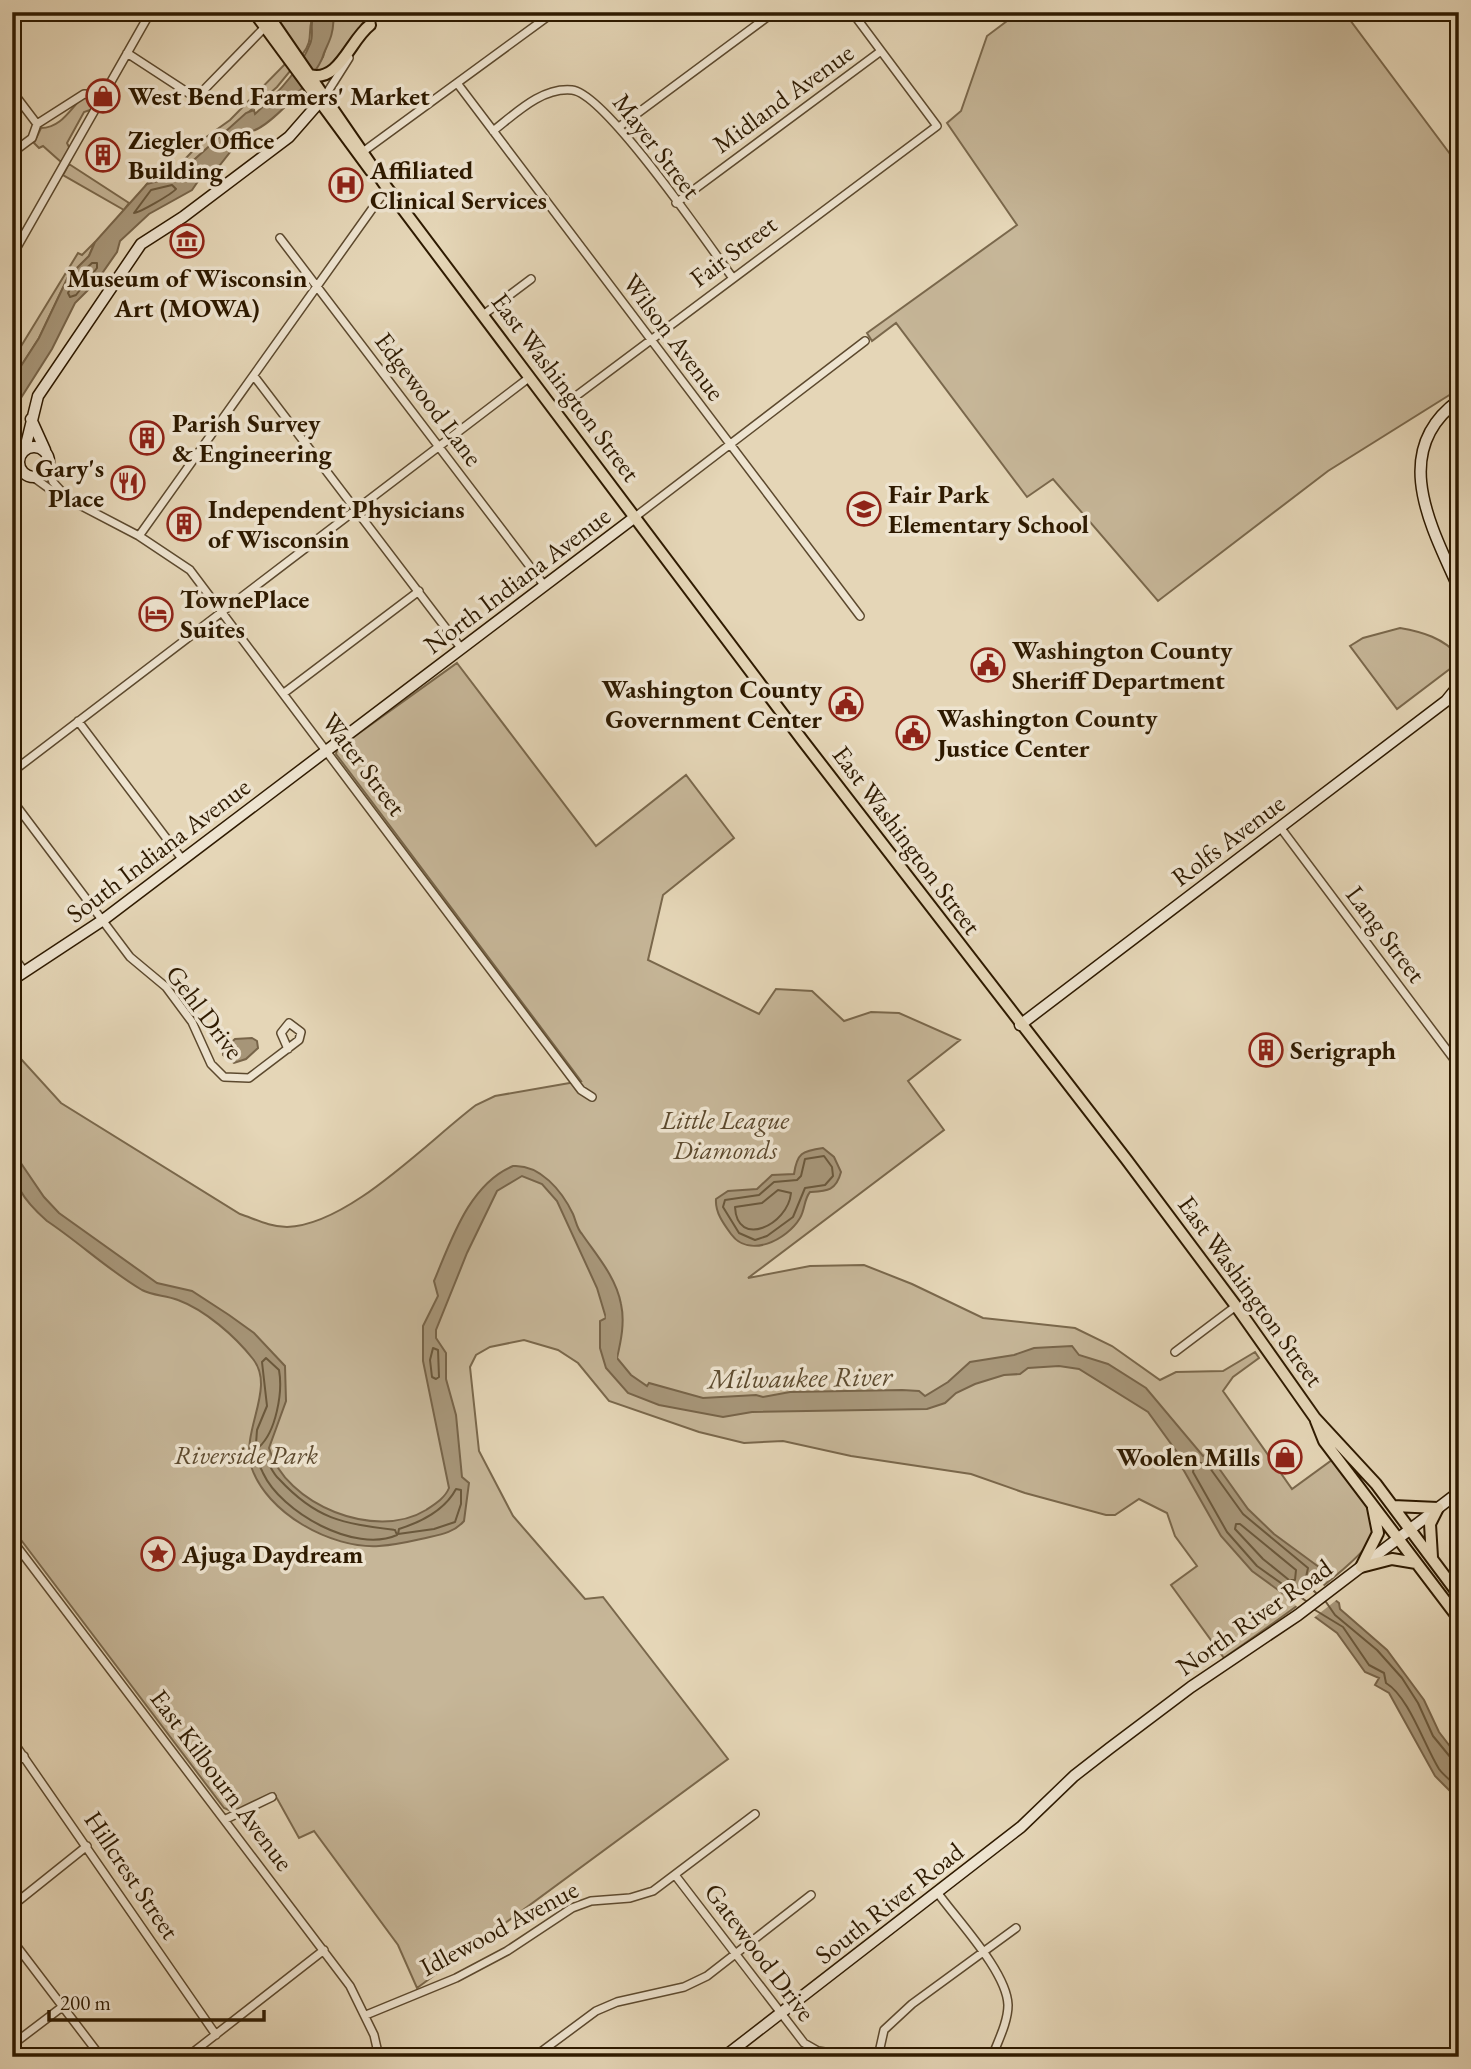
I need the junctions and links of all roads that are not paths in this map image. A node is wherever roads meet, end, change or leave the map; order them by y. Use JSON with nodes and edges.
{"nodes":[{"id":1,"x":146,"y":12,"type":"edge"},
{"id":2,"x":254,"y":12,"type":"edge"},
{"id":3,"x":266,"y":12,"type":"edge"},
{"id":4,"x":376,"y":12,"type":"edge"},
{"id":5,"x":775,"y":12,"type":"edge"},
{"id":6,"x":852,"y":12,"type":"edge"},
{"id":7,"x":550,"y":13,"type":"edge"},
{"id":8,"x":370,"y":25,"type":"junction"},
{"id":9,"x":265,"y":27,"type":"junction"},
{"id":10,"x":282,"y":44,"type":"junction"},
{"id":11,"x":881,"y":51,"type":"junction"},
{"id":12,"x":127,"y":53,"type":"junction"},
{"id":13,"x":311,"y":79,"type":"junction"},
{"id":14,"x":457,"y":83,"type":"junction"},
{"id":15,"x":12,"y":91,"type":"edge"},
{"id":16,"x":103,"y":95,"type":"junction"},
{"id":17,"x":322,"y":100,"type":"junction"},
{"id":18,"x":37,"y":124,"type":"junction"},
{"id":19,"x":619,"y":127,"type":"junction"},
{"id":20,"x":493,"y":131,"type":"junction"},
{"id":21,"x":364,"y":151,"type":"junction"},
{"id":22,"x":12,"y":153,"type":"edge"},
{"id":23,"x":387,"y":188,"type":"junction"},
{"id":24,"x":676,"y":203,"type":"junction"},
{"id":25,"x":280,"y":238,"type":"dead end"},
{"id":26,"x":12,"y":256,"type":"edge"},
{"id":27,"x":732,"y":277,"type":"junction"},
{"id":28,"x":531,"y":279,"type":"dead end"},
{"id":29,"x":318,"y":288,"type":"junction"},
{"id":30,"x":483,"y":315,"type":"junction"},
{"id":31,"x":649,"y":340,"type":"junction"},
{"id":32,"x":865,"y":341,"type":"dead end"},
{"id":33,"x":254,"y":376,"type":"junction"},
{"id":34,"x":530,"y":377,"type":"junction"},
{"id":35,"x":1459,"y":400,"type":"edge"},
{"id":36,"x":556,"y":411,"type":"junction"},
{"id":37,"x":30,"y":417,"type":"junction"},
{"id":38,"x":730,"y":444,"type":"junction"},
{"id":39,"x":439,"y":446,"type":"junction"},
{"id":40,"x":20,"y":453,"type":"edge"},
{"id":41,"x":47,"y":454,"type":"junction"},
{"id":42,"x":48,"y":468,"type":"junction"},
{"id":43,"x":12,"y":469,"type":"edge"},
{"id":44,"x":29,"y":475,"type":"junction"},
{"id":45,"x":66,"y":496,"type":"junction"},
{"id":46,"x":356,"y":510,"type":"junction"},
{"id":47,"x":635,"y":517,"type":"junction"},
{"id":48,"x":139,"y":536,"type":"junction"},
{"id":49,"x":544,"y":586,"type":"junction"},
{"id":50,"x":1459,"y":589,"type":"edge"},
{"id":51,"x":419,"y":591,"type":"junction"},
{"id":52,"x":222,"y":611,"type":"junction"},
{"id":53,"x":860,"y":616,"type":"dead end"},
{"id":54,"x":461,"y":648,"type":"junction"},
{"id":55,"x":1459,"y":685,"type":"edge"},
{"id":56,"x":284,"y":693,"type":"junction"},
{"id":57,"x":78,"y":721,"type":"junction"},
{"id":58,"x":326,"y":748,"type":"junction"},
{"id":59,"x":12,"y":772,"type":"edge"},
{"id":60,"x":12,"y":800,"type":"edge"},
{"id":61,"x":1280,"y":827,"type":"junction"},
{"id":62,"x":182,"y":859,"type":"junction"},
{"id":63,"x":103,"y":920,"type":"junction"},
{"id":64,"x":12,"y":955,"type":"edge"},
{"id":65,"x":24,"y":971,"type":"junction"},
{"id":66,"x":12,"y":980,"type":"edge"},
{"id":67,"x":1020,"y":1026,"type":"junction"},
{"id":68,"x":288,"y":1049,"type":"dead end"},
{"id":69,"x":1459,"y":1066,"type":"edge"},
{"id":70,"x":592,"y":1097,"type":"dead end"},
{"id":71,"x":1236,"y":1306,"type":"junction"},
{"id":72,"x":1175,"y":1352,"type":"dead end"},
{"id":73,"x":1315,"y":1418,"type":"junction"},
{"id":74,"x":1459,"y":1492,"type":"edge"},
{"id":75,"x":1372,"y":1505,"type":"junction"},
{"id":76,"x":1393,"y":1506,"type":"junction"},
{"id":77,"x":1438,"y":1508,"type":"junction"},
{"id":78,"x":1410,"y":1530,"type":"junction"},
{"id":79,"x":1398,"y":1539,"type":"junction"},
{"id":80,"x":12,"y":1540,"type":"edge"},
{"id":81,"x":1433,"y":1560,"type":"junction"},
{"id":82,"x":1416,"y":1563,"type":"junction"},
{"id":83,"x":1361,"y":1567,"type":"junction"},
{"id":84,"x":1459,"y":1595,"type":"edge"},
{"id":85,"x":1459,"y":1619,"type":"edge"},
{"id":86,"x":12,"y":1740,"type":"edge"},
{"id":87,"x":24,"y":1756,"type":"junction"},
{"id":88,"x":12,"y":1764,"type":"edge"},
{"id":89,"x":1074,"y":1776,"type":"joint"},
{"id":90,"x":272,"y":1797,"type":"dead end"},
{"id":91,"x":755,"y":1814,"type":"dead end"},
{"id":92,"x":226,"y":1819,"type":"junction"},
{"id":93,"x":88,"y":1846,"type":"junction"},
{"id":94,"x":675,"y":1875,"type":"junction"},
{"id":95,"x":937,"y":1892,"type":"junction"},
{"id":96,"x":811,"y":1895,"type":"dead end"},
{"id":97,"x":12,"y":1906,"type":"edge"},
{"id":98,"x":1016,"y":1928,"type":"dead end"},
{"id":99,"x":12,"y":1940,"type":"edge"},
{"id":100,"x":324,"y":1950,"type":"junction"},
{"id":101,"x":983,"y":1954,"type":"junction"},
{"id":102,"x":737,"y":1955,"type":"junction"},
{"id":103,"x":62,"y":2007,"type":"junction"},
{"id":104,"x":781,"y":2014,"type":"junction"},
{"id":105,"x":366,"y":2015,"type":"junction"},
{"id":106,"x":216,"y":2035,"type":"junction"},
{"id":107,"x":12,"y":2045,"type":"edge"},
{"id":108,"x":101,"y":2057,"type":"edge"},
{"id":109,"x":187,"y":2057,"type":"edge"},
{"id":110,"x":379,"y":2057,"type":"edge"},
{"id":111,"x":534,"y":2057,"type":"edge"},
{"id":112,"x":724,"y":2057,"type":"edge"},
{"id":113,"x":858,"y":2057,"type":"edge"},
{"id":114,"x":878,"y":2057,"type":"edge"},
{"id":115,"x":992,"y":2057,"type":"edge"}],
"edges":[{"from":1,"to":12,"type":"street"},
{"from":2,"to":9,"type":"main road"},
{"from":3,"to":10,"type":"main road"},
{"from":4,"to":8,"type":"street"},
{"from":5,"to":19,"type":"street"},
{"from":6,"to":11,"type":"street"},
{"from":7,"to":14,"type":"street"},
{"from":8,"to":13,"type":"main road"},
{"from":8,"to":17,"type":"street"},
{"from":9,"to":10,"type":"main road"},
{"from":9,"to":12,"type":"street"},
{"from":10,"to":13,"type":"main road","name":"East Washington Street"},
{"from":11,"to":24,"type":"street","name":"Midland Avenue"},
{"from":11,"to":27,"type":"street","name":"Fair Street"},
{"from":12,"to":16,"type":"street"},
{"from":13,"to":17,"type":"main road","name":"East Washington Street"},
{"from":14,"to":20,"type":"street","name":"Wilson Avenue"},
{"from":14,"to":21,"type":"street"},
{"from":15,"to":18,"type":"street"},
{"from":16,"to":18,"type":"street"},
{"from":16,"to":26,"type":"street"},
{"from":17,"to":21,"type":"main road","name":"East Washington Street"},
{"from":17,"to":23,"type":"main road","name":"East Washington Street"},
{"from":17,"to":37,"type":"street"},
{"from":18,"to":22,"type":"street"},
{"from":19,"to":20,"type":"street","name":"Mayer Street"},
{"from":19,"to":24,"type":"street","name":"Mayer Street"},
{"from":20,"to":31,"type":"street","name":"Wilson Avenue"},
{"from":21,"to":23,"type":"main road","name":"East Washington Street"},
{"from":23,"to":29,"type":"street"},
{"from":23,"to":30,"type":"main road","name":"East Washington Street"},
{"from":24,"to":27,"type":"street","name":"Mayer Street"},
{"from":25,"to":29,"type":"street","name":"Edgewood Lane"},
{"from":27,"to":31,"type":"street","name":"Fair Street"},
{"from":28,"to":30,"type":"street"},
{"from":29,"to":33,"type":"street"},
{"from":29,"to":39,"type":"street","name":"Edgewood Lane"},
{"from":30,"to":34,"type":"main road","name":"East Washington Street"},
{"from":31,"to":36,"type":"street","name":"Fair Street"},
{"from":31,"to":38,"type":"street","name":"Wilson Avenue"},
{"from":32,"to":38,"type":"street","name":"North Indiana Avenue"},
{"from":33,"to":46,"type":"street"},
{"from":33,"to":48,"type":"street"},
{"from":34,"to":36,"type":"main road","name":"East Washington Street"},
{"from":34,"to":39,"type":"street"},
{"from":35,"to":50,"type":"street"},
{"from":36,"to":47,"type":"main road","name":"East Washington Street"},
{"from":37,"to":40,"type":"street"},
{"from":37,"to":41,"type":"street"},
{"from":38,"to":47,"type":"street","name":"North Indiana Avenue"},
{"from":38,"to":53,"type":"street","name":"Wilson Avenue"},
{"from":39,"to":46,"type":"street"},
{"from":39,"to":49,"type":"street","name":"Edgewood Lane"},
{"from":40,"to":41,"type":"street"},
{"from":40,"to":44,"type":"street"},
{"from":41,"to":42,"type":"street"},
{"from":42,"to":44,"type":"street"},
{"from":42,"to":45,"type":"street","name":"Water Street"},
{"from":43,"to":44,"type":"street"},
{"from":44,"to":45,"type":"street","name":"Water Street"},
{"from":45,"to":48,"type":"street","name":"Water Street"},
{"from":46,"to":51,"type":"street"},
{"from":46,"to":52,"type":"street"},
{"from":47,"to":49,"type":"street","name":"North Indiana Avenue"},
{"from":47,"to":67,"type":"main road","name":"East Washington Street"},
{"from":48,"to":52,"type":"street","name":"Water Street"},
{"from":49,"to":54,"type":"street","name":"North Indiana Avenue"},
{"from":51,"to":54,"type":"street"},
{"from":51,"to":56,"type":"street"},
{"from":52,"to":56,"type":"street","name":"Water Street"},
{"from":52,"to":57,"type":"street"},
{"from":54,"to":58,"type":"street","name":"North Indiana Avenue"},
{"from":55,"to":61,"type":"street","name":"Rolfs Avenue"},
{"from":56,"to":58,"type":"street","name":"Water Street"},
{"from":57,"to":59,"type":"street"},
{"from":57,"to":62,"type":"street"},
{"from":58,"to":62,"type":"street","name":"South Indiana Avenue"},
{"from":58,"to":70,"type":"street","name":"Water Street"},
{"from":60,"to":63,"type":"street"},
{"from":61,"to":67,"type":"street","name":"Rolfs Avenue"},
{"from":61,"to":69,"type":"street","name":"Lang Street"},
{"from":62,"to":63,"type":"street","name":"South Indiana Avenue"},
{"from":63,"to":65,"type":"street","name":"South Indiana Avenue"},
{"from":63,"to":68,"type":"street","name":"Gehl Drive"},
{"from":64,"to":65,"type":"street"},
{"from":65,"to":66,"type":"street","name":"South Indiana Avenue"},
{"from":67,"to":71,"type":"main road","name":"East Washington Street"},
{"from":71,"to":72,"type":"street"},
{"from":71,"to":73,"type":"main road","name":"East Washington Street"},
{"from":73,"to":75,"type":"main road","name":"East Washington Street"},
{"from":73,"to":76,"type":"main road","name":"East Washington Street"},
{"from":74,"to":77,"type":"street","name":"North River Road"},
{"from":75,"to":79,"type":"main road","name":"East Washington Street"},
{"from":75,"to":83,"type":"main road"},
{"from":76,"to":77,"type":"main road"},
{"from":76,"to":78,"type":"main road","name":"East Washington Street"},
{"from":77,"to":78,"type":"street","name":"North River Road"},
{"from":77,"to":81,"type":"main road"},
{"from":78,"to":79,"type":"street","name":"North River Road"},
{"from":78,"to":81,"type":"main road","name":"East Washington Street"},
{"from":79,"to":82,"type":"main road","name":"East Washington Street"},
{"from":79,"to":83,"type":"street","name":"North River Road"},
{"from":80,"to":92,"type":"street","name":"East Kilbourn Avenue"},
{"from":81,"to":84,"type":"main road","name":"East Washington Street"},
{"from":82,"to":83,"type":"main road"},
{"from":82,"to":85,"type":"main road","name":"East Washington Street"},
{"from":83,"to":89,"type":"street","name":"North River Road"},
{"from":86,"to":87,"type":"street","name":"Hillcrest Street"},
{"from":87,"to":88,"type":"street"},
{"from":87,"to":93,"type":"street","name":"Hillcrest Street"},
{"from":89,"to":95,"type":"street","name":"South River Road"},
{"from":90,"to":92,"type":"street"},
{"from":91,"to":94,"type":"street","name":"Idlewood Avenue"},
{"from":92,"to":100,"type":"street","name":"East Kilbourn Avenue"},
{"from":93,"to":97,"type":"street"},
{"from":93,"to":106,"type":"street","name":"Hillcrest Street"},
{"from":94,"to":102,"type":"street","name":"Gatewood Drive"},
{"from":94,"to":105,"type":"street","name":"Idlewood Avenue"},
{"from":95,"to":101,"type":"street"},
{"from":95,"to":104,"type":"street","name":"South River Road"},
{"from":96,"to":102,"type":"street"},
{"from":98,"to":101,"type":"street"},
{"from":99,"to":103,"type":"street"},
{"from":100,"to":105,"type":"street","name":"East Kilbourn Avenue"},
{"from":100,"to":106,"type":"street"},
{"from":101,"to":114,"type":"street"},
{"from":101,"to":115,"type":"street"},
{"from":102,"to":104,"type":"street","name":"Gatewood Drive"},
{"from":102,"to":111,"type":"street"},
{"from":103,"to":107,"type":"street"},
{"from":103,"to":108,"type":"street"},
{"from":104,"to":112,"type":"street","name":"South River Road"},
{"from":104,"to":113,"type":"street","name":"Gatewood Drive"},
{"from":105,"to":110,"type":"street","name":"East Kilbourn Avenue"},
{"from":106,"to":109,"type":"street"}]}
